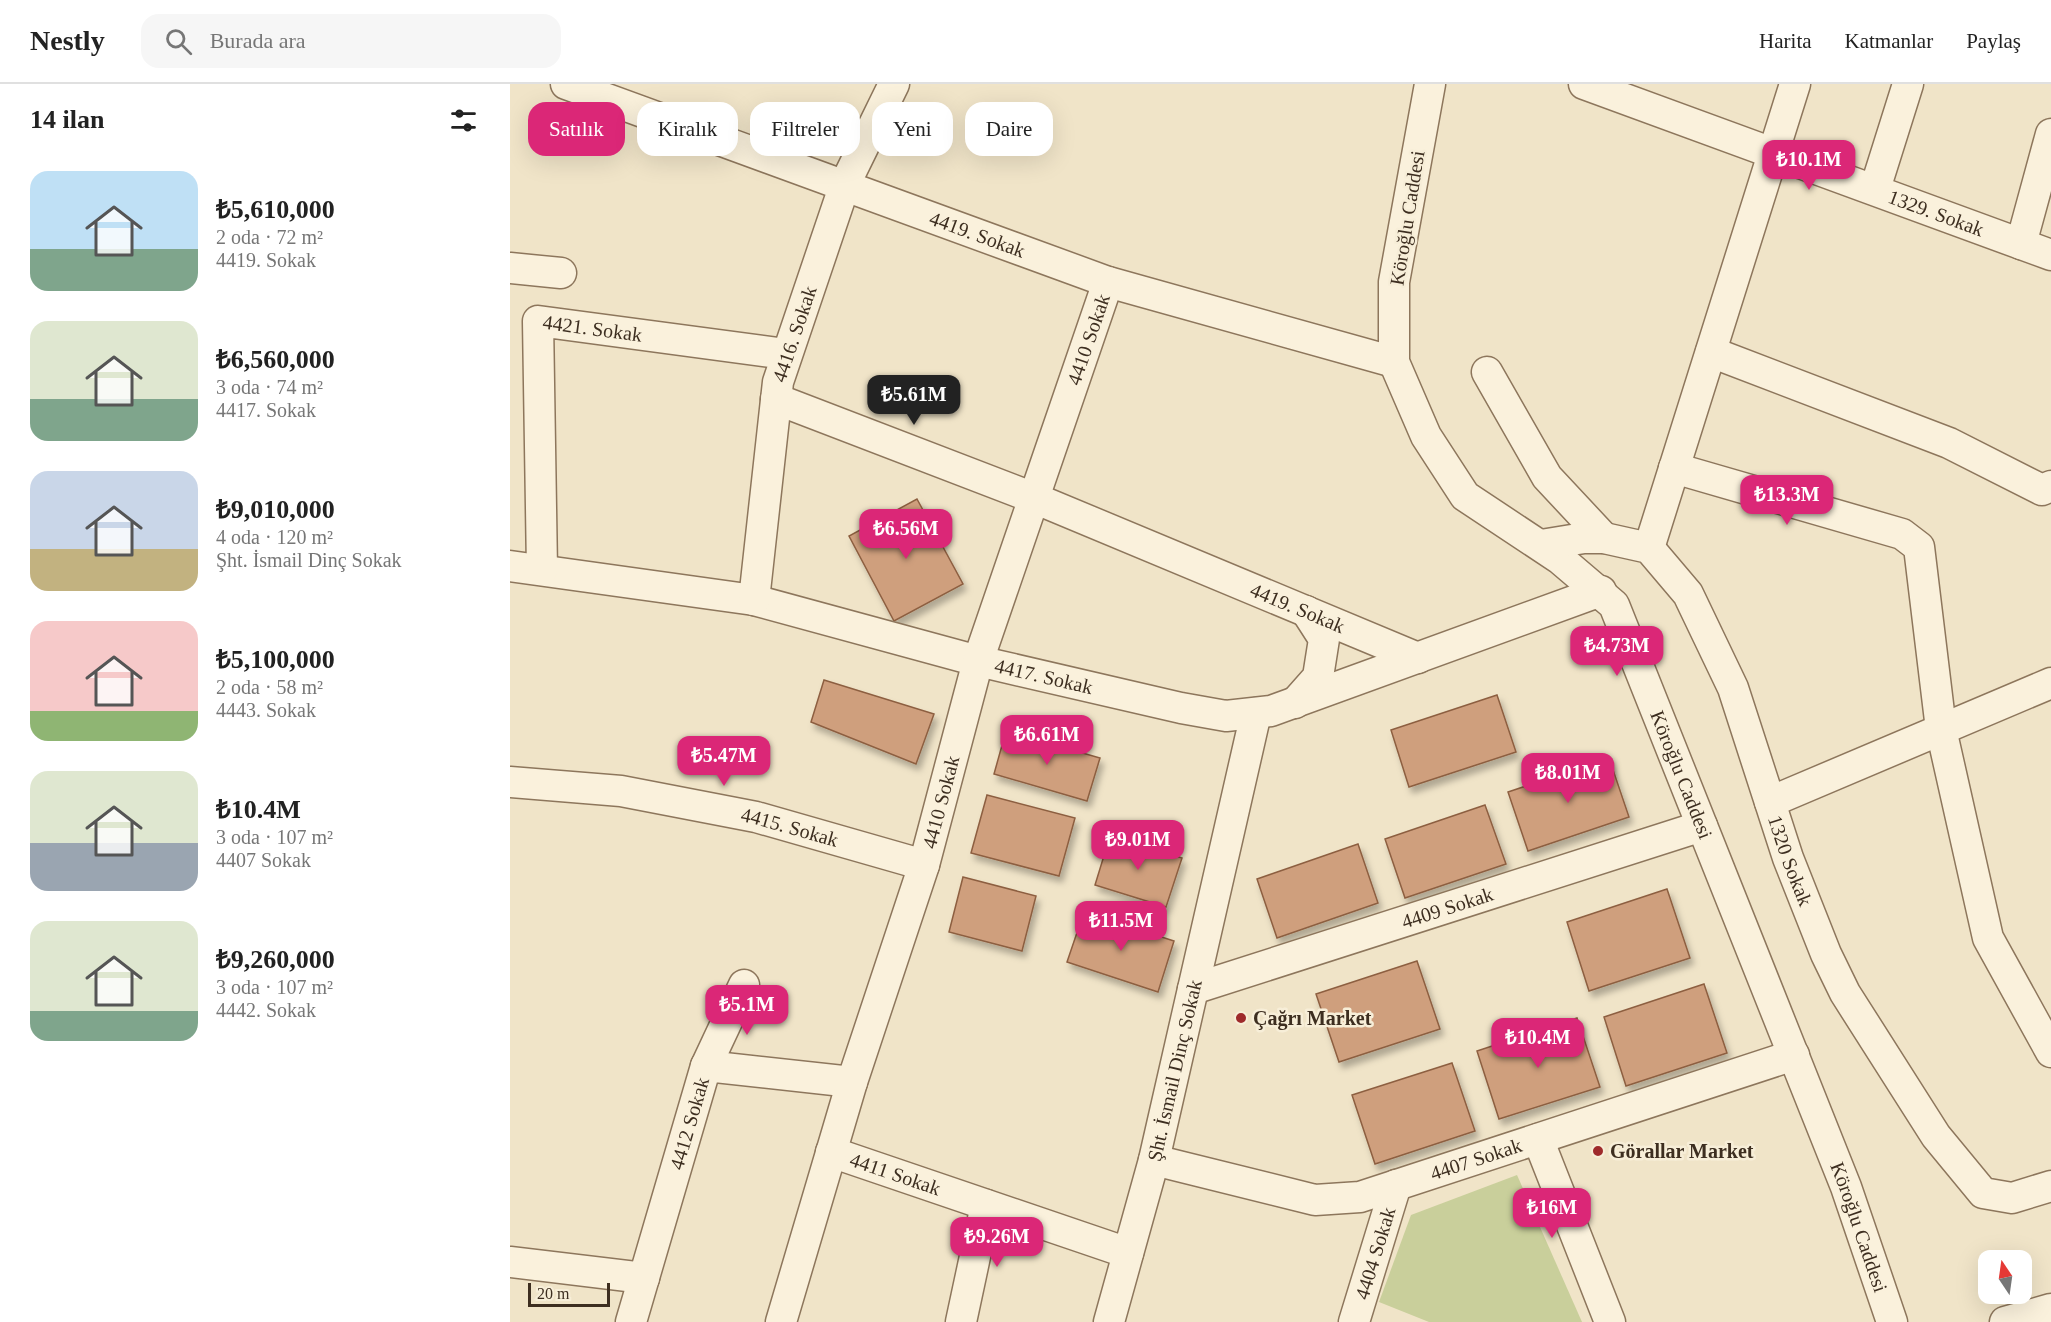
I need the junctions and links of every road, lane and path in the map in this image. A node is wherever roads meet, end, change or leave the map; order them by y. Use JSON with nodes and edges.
{"nodes":[{"id":1,"x":566,"y":84,"type":"edge"},
{"id":2,"x":894,"y":84,"type":"edge"},
{"id":3,"x":1430,"y":84,"type":"edge"},
{"id":4,"x":1796,"y":84,"type":"edge"},
{"id":5,"x":1908,"y":84,"type":"edge"},
{"id":6,"x":1602,"y":87,"type":"edge"},
{"id":7,"x":2051,"y":134,"type":"edge"},
{"id":8,"x":1773,"y":152,"type":"junction"},
{"id":9,"x":844,"y":184,"type":"junction"},
{"id":10,"x":1875,"y":189,"type":"junction"},
{"id":11,"x":2021,"y":244,"type":"junction"},
{"id":12,"x":2051,"y":255,"type":"edge"},
{"id":13,"x":510,"y":268,"type":"edge"},
{"id":14,"x":561,"y":273,"type":"dead end"},
{"id":15,"x":1108,"y":282,"type":"junction"},
{"id":16,"x":1711,"y":352,"type":"junction"},
{"id":17,"x":786,"y":354,"type":"junction"},
{"id":18,"x":1394,"y":362,"type":"junction"},
{"id":19,"x":1487,"y":372,"type":"dead end"},
{"id":20,"x":776,"y":399,"type":"junction"},
{"id":21,"x":1674,"y":468,"type":"junction"},
{"id":22,"x":2051,"y":486,"type":"edge"},
{"id":23,"x":1034,"y":498,"type":"junction"},
{"id":24,"x":1604,"y":538,"type":"junction"},
{"id":25,"x":1541,"y":545,"type":"junction"},
{"id":26,"x":1649,"y":548,"type":"junction"},
{"id":27,"x":510,"y":566,"type":"edge"},
{"id":28,"x":542,"y":570,"type":"junction"},
{"id":29,"x":1600,"y":591,"type":"junction"},
{"id":30,"x":754,"y":600,"type":"junction"},
{"id":31,"x":1306,"y":611,"type":"junction"},
{"id":32,"x":1418,"y":658,"type":"junction"},
{"id":33,"x":978,"y":661,"type":"junction"},
{"id":34,"x":2051,"y":683,"type":"edge"},
{"id":35,"x":1295,"y":703,"type":"junction"},
{"id":36,"x":1256,"y":713,"type":"junction"},
{"id":37,"x":1941,"y":729,"type":"junction"},
{"id":38,"x":510,"y":782,"type":"edge"},
{"id":39,"x":1770,"y":802,"type":"junction"},
{"id":40,"x":1702,"y":826,"type":"junction"},
{"id":41,"x":924,"y":865,"type":"junction"},
{"id":42,"x":744,"y":985,"type":"dead end"},
{"id":43,"x":1193,"y":989,"type":"junction"},
{"id":44,"x":2051,"y":1052,"type":"edge"},
{"id":45,"x":1794,"y":1055,"type":"junction"},
{"id":46,"x":706,"y":1066,"type":"junction"},
{"id":47,"x":852,"y":1082,"type":"junction"},
{"id":48,"x":1538,"y":1139,"type":"junction"},
{"id":49,"x":831,"y":1152,"type":"junction"},
{"id":50,"x":1154,"y":1160,"type":"junction"},
{"id":51,"x":1396,"y":1185,"type":"junction"},
{"id":52,"x":2051,"y":1186,"type":"edge"},
{"id":53,"x":986,"y":1205,"type":"junction"},
{"id":54,"x":1128,"y":1253,"type":"junction"},
{"id":55,"x":510,"y":1262,"type":"edge"},
{"id":56,"x":644,"y":1278,"type":"junction"},
{"id":57,"x":2051,"y":1310,"type":"edge"},
{"id":58,"x":1359,"y":1320,"type":"edge"},
{"id":59,"x":631,"y":1322,"type":"edge"},
{"id":60,"x":781,"y":1322,"type":"edge"},
{"id":61,"x":961,"y":1322,"type":"edge"},
{"id":62,"x":1109,"y":1322,"type":"edge"},
{"id":63,"x":1610,"y":1322,"type":"edge"},
{"id":64,"x":1892,"y":1322,"type":"edge"},
{"id":65,"x":2005,"y":1322,"type":"edge"}],
"edges":[{"from":1,"to":9,"type":"street","name":"4419. Sokak"},
{"from":2,"to":9,"type":"street","name":"4416. Sokak"},
{"from":3,"to":18,"type":"street","name":"Köroğlu Caddesi"},
{"from":4,"to":8,"type":"street"},
{"from":5,"to":10,"type":"street"},
{"from":6,"to":8,"type":"street","name":"1329. Sokak"},
{"from":7,"to":11,"type":"street"},
{"from":8,"to":10,"type":"street","name":"1329. Sokak"},
{"from":8,"to":16,"type":"street"},
{"from":9,"to":15,"type":"street","name":"4419. Sokak"},
{"from":9,"to":17,"type":"street","name":"4416. Sokak"},
{"from":10,"to":11,"type":"street","name":"1329. Sokak"},
{"from":11,"to":12,"type":"street","name":"1329. Sokak"},
{"from":13,"to":14,"type":"street"},
{"from":15,"to":18,"type":"street","name":"4419. Sokak"},
{"from":15,"to":23,"type":"street","name":"4410 Sokak"},
{"from":16,"to":21,"type":"street"},
{"from":16,"to":22,"type":"street"},
{"from":17,"to":20,"type":"street","name":"4416. Sokak"},
{"from":17,"to":28,"type":"street","name":"4421. Sokak"},
{"from":18,"to":25,"type":"street","name":"Köroğlu Caddesi"},
{"from":19,"to":24,"type":"street"},
{"from":20,"to":23,"type":"street","name":"4419. Sokak"},
{"from":20,"to":30,"type":"street","name":"4416. Sokak"},
{"from":21,"to":26,"type":"street"},
{"from":21,"to":37,"type":"street"},
{"from":23,"to":31,"type":"street","name":"4419. Sokak"},
{"from":23,"to":33,"type":"street","name":"4410 Sokak"},
{"from":24,"to":25,"type":"street"},
{"from":24,"to":26,"type":"street"},
{"from":25,"to":29,"type":"street","name":"Köroğlu Caddesi"},
{"from":26,"to":39,"type":"street","name":"1320 Sokak"},
{"from":27,"to":28,"type":"street","name":"4417. Sokak"},
{"from":28,"to":30,"type":"street","name":"4417. Sokak"},
{"from":29,"to":32,"type":"street","name":"4417. Sokak"},
{"from":29,"to":40,"type":"street","name":"Köroğlu Caddesi"},
{"from":30,"to":33,"type":"street","name":"4417. Sokak"},
{"from":31,"to":32,"type":"street","name":"4419. Sokak"},
{"from":31,"to":35,"type":"street"},
{"from":32,"to":35,"type":"street","name":"4417. Sokak"},
{"from":33,"to":36,"type":"street","name":"4417. Sokak"},
{"from":33,"to":41,"type":"street","name":"4410 Sokak"},
{"from":34,"to":37,"type":"street"},
{"from":35,"to":36,"type":"street","name":"4417. Sokak"},
{"from":36,"to":43,"type":"street","name":"Şht. İsmail Dinç Sokak"},
{"from":37,"to":39,"type":"street"},
{"from":37,"to":44,"type":"street"},
{"from":38,"to":41,"type":"street","name":"4415. Sokak"},
{"from":39,"to":52,"type":"street","name":"1320 Sokak"},
{"from":40,"to":43,"type":"street","name":"4409 Sokak"},
{"from":40,"to":45,"type":"street","name":"Köroğlu Caddesi"},
{"from":41,"to":47,"type":"street","name":"4410 Sokak"},
{"from":42,"to":46,"type":"street"},
{"from":43,"to":50,"type":"street","name":"Şht. İsmail Dinç Sokak"},
{"from":45,"to":48,"type":"street","name":"4407 Sokak"},
{"from":45,"to":64,"type":"street","name":"Köroğlu Caddesi"},
{"from":46,"to":47,"type":"street","name":"4412 Sokak"},
{"from":46,"to":56,"type":"street","name":"4412 Sokak"},
{"from":47,"to":49,"type":"street","name":"4410 Sokak"},
{"from":48,"to":51,"type":"street","name":"4407 Sokak"},
{"from":48,"to":63,"type":"street"},
{"from":49,"to":53,"type":"street","name":"4411 Sokak"},
{"from":49,"to":60,"type":"street","name":"4410 Sokak"},
{"from":50,"to":51,"type":"street","name":"4407 Sokak"},
{"from":50,"to":54,"type":"street","name":"Şht. İsmail Dinç Sokak"},
{"from":51,"to":58,"type":"street","name":"4404 Sokak"},
{"from":53,"to":54,"type":"street","name":"4411 Sokak"},
{"from":53,"to":61,"type":"street"},
{"from":54,"to":62,"type":"street","name":"Şht. İsmail Dinç Sokak"},
{"from":55,"to":56,"type":"street"},
{"from":56,"to":59,"type":"street","name":"4412 Sokak"},
{"from":57,"to":65,"type":"street"}]}
